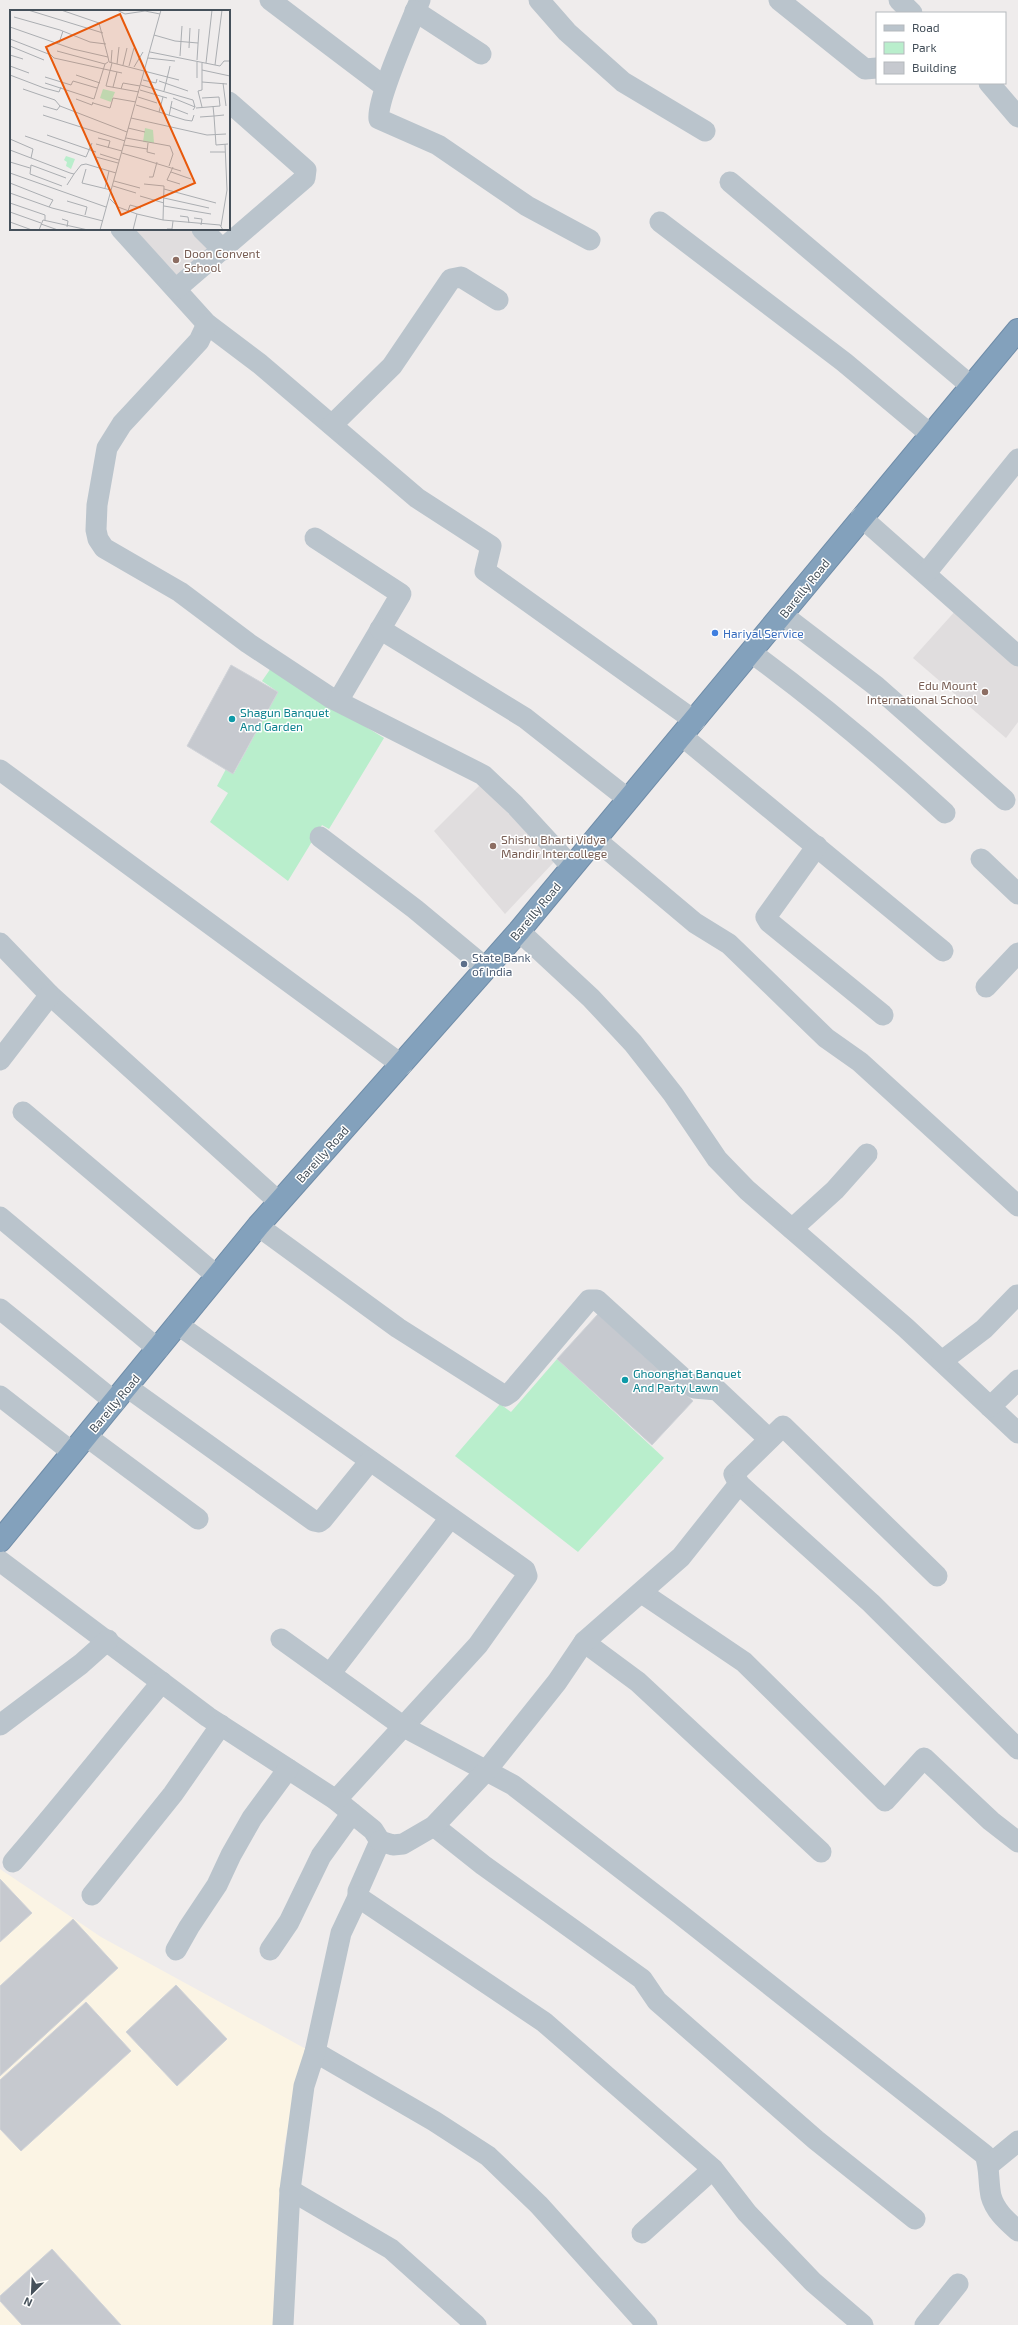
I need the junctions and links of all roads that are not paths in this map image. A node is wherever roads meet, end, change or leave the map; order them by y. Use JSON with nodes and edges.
{"nodes":[{"id":1,"x":270,"y":0,"type":"edge"},
{"id":2,"x":539,"y":0,"type":"edge"},
{"id":3,"x":899,"y":0,"type":"edge"},
{"id":4,"x":785,"y":2,"type":"edge"},
{"id":5,"x":418,"y":6,"type":"edge"},
{"id":6,"x":911,"y":12,"type":"edge"},
{"id":7,"x":482,"y":54,"type":"dead end"},
{"id":8,"x":876,"y":68,"type":"edge"},
{"id":9,"x":990,"y":84,"type":"edge"},
{"id":10,"x":385,"y":87,"type":"junction"},
{"id":11,"x":230,"y":103,"type":"edge"},
{"id":12,"x":1018,"y":117,"type":"edge"},
{"id":13,"x":705,"y":131,"type":"dead end"},
{"id":14,"x":730,"y":182,"type":"dead end"},
{"id":15,"x":660,"y":222,"type":"dead end"},
{"id":16,"x":122,"y":230,"type":"edge"},
{"id":17,"x":203,"y":230,"type":"edge"},
{"id":18,"x":590,"y":240,"type":"dead end"},
{"id":19,"x":223,"y":250,"type":"junction"},
{"id":20,"x":176,"y":289,"type":"junction"},
{"id":21,"x":498,"y":300,"type":"dead end"},
{"id":22,"x":207,"y":324,"type":"junction"},
{"id":23,"x":1015,"y":339,"type":"edge"},
{"id":24,"x":970,"y":385,"type":"junction"},
{"id":25,"x":332,"y":426,"type":"junction"},
{"id":26,"x":930,"y":434,"type":"junction"},
{"id":27,"x":1018,"y":459,"type":"edge"},
{"id":28,"x":861,"y":517,"type":"junction"},
{"id":29,"x":315,"y":538,"type":"dead end"},
{"id":30,"x":926,"y":573,"type":"junction"},
{"id":31,"x":783,"y":615,"type":"junction"},
{"id":32,"x":380,"y":629,"type":"junction"},
{"id":33,"x":752,"y":653,"type":"junction"},
{"id":34,"x":1018,"y":656,"type":"edge"},
{"id":35,"x":338,"y":701,"type":"junction"},
{"id":36,"x":689,"y":729,"type":"junction"},
{"id":37,"x":0,"y":770,"type":"edge"},
{"id":38,"x":628,"y":799,"type":"junction"},
{"id":39,"x":1005,"y":800,"type":"dead end"},
{"id":40,"x":945,"y":813,"type":"dead end"},
{"id":41,"x":320,"y":837,"type":"dead end"},
{"id":42,"x":595,"y":839,"type":"junction"},
{"id":43,"x":817,"y":846,"type":"junction"},
{"id":44,"x":981,"y":859,"type":"dead end"},
{"id":45,"x":572,"y":867,"type":"junction"},
{"id":46,"x":1018,"y":894,"type":"edge"},
{"id":47,"x":519,"y":931,"type":"junction"},
{"id":48,"x":0,"y":943,"type":"edge"},
{"id":49,"x":943,"y":951,"type":"dead end"},
{"id":50,"x":1018,"y":953,"type":"edge"},
{"id":51,"x":486,"y":968,"type":"junction"},
{"id":52,"x":986,"y":987,"type":"dead end"},
{"id":53,"x":50,"y":995,"type":"junction"},
{"id":54,"x":883,"y":1015,"type":"dead end"},
{"id":55,"x":0,"y":1060,"type":"edge"},
{"id":56,"x":402,"y":1065,"type":"junction"},
{"id":57,"x":23,"y":1112,"type":"dead end"},
{"id":58,"x":867,"y":1154,"type":"dead end"},
{"id":59,"x":279,"y":1202,"type":"junction"},
{"id":60,"x":1018,"y":1206,"type":"edge"},
{"id":61,"x":0,"y":1217,"type":"edge"},
{"id":62,"x":258,"y":1226,"type":"junction"},
{"id":63,"x":792,"y":1229,"type":"junction"},
{"id":64,"x":216,"y":1276,"type":"junction"},
{"id":65,"x":1017,"y":1295,"type":"edge"},
{"id":66,"x":0,"y":1309,"type":"edge"},
{"id":67,"x":177,"y":1324,"type":"junction"},
{"id":68,"x":158,"y":1349,"type":"junction"},
{"id":69,"x":942,"y":1362,"type":"junction"},
{"id":70,"x":1018,"y":1380,"type":"edge"},
{"id":71,"x":121,"y":1394,"type":"junction"},
{"id":72,"x":0,"y":1396,"type":"edge"},
{"id":73,"x":990,"y":1407,"type":"junction"},
{"id":74,"x":1018,"y":1433,"type":"edge"},
{"id":75,"x":86,"y":1436,"type":"junction"},
{"id":76,"x":768,"y":1439,"type":"junction"},
{"id":77,"x":72,"y":1452,"type":"junction"},
{"id":78,"x":370,"y":1461,"type":"junction"},
{"id":79,"x":739,"y":1484,"type":"junction"},
{"id":80,"x":450,"y":1518,"type":"junction"},
{"id":81,"x":198,"y":1519,"type":"dead end"},
{"id":82,"x":0,"y":1542,"type":"edge"},
{"id":83,"x":0,"y":1561,"type":"edge"},
{"id":84,"x":937,"y":1576,"type":"dead end"},
{"id":85,"x":642,"y":1593,"type":"junction"},
{"id":86,"x":281,"y":1639,"type":"dead end"},
{"id":87,"x":108,"y":1640,"type":"junction"},
{"id":88,"x":584,"y":1642,"type":"junction"},
{"id":89,"x":330,"y":1674,"type":"junction"},
{"id":90,"x":162,"y":1682,"type":"junction"},
{"id":91,"x":0,"y":1725,"type":"edge"},
{"id":92,"x":221,"y":1725,"type":"junction"},
{"id":93,"x":404,"y":1727,"type":"junction"},
{"id":94,"x":1018,"y":1749,"type":"edge"},
{"id":95,"x":288,"y":1769,"type":"junction"},
{"id":96,"x":486,"y":1771,"type":"junction"},
{"id":97,"x":336,"y":1800,"type":"junction"},
{"id":98,"x":352,"y":1813,"type":"junction"},
{"id":99,"x":434,"y":1826,"type":"junction"},
{"id":100,"x":380,"y":1841,"type":"junction"},
{"id":101,"x":1018,"y":1842,"type":"edge"},
{"id":102,"x":821,"y":1852,"type":"dead end"},
{"id":103,"x":13,"y":1862,"type":"dead end"},
{"id":104,"x":92,"y":1895,"type":"dead end"},
{"id":105,"x":358,"y":1897,"type":"junction"},
{"id":106,"x":176,"y":1950,"type":"dead end"},
{"id":107,"x":270,"y":1950,"type":"dead end"},
{"id":108,"x":315,"y":2052,"type":"junction"},
{"id":109,"x":1018,"y":2141,"type":"edge"},
{"id":110,"x":989,"y":2165,"type":"junction"},
{"id":111,"x":713,"y":2169,"type":"junction"},
{"id":112,"x":290,"y":2190,"type":"junction"},
{"id":113,"x":915,"y":2220,"type":"dead end"},
{"id":114,"x":1018,"y":2231,"type":"edge"},
{"id":115,"x":642,"y":2233,"type":"dead end"},
{"id":116,"x":958,"y":2284,"type":"dead end"},
{"id":117,"x":850,"y":2321,"type":"edge"},
{"id":118,"x":283,"y":2325,"type":"edge"},
{"id":119,"x":476,"y":2325,"type":"edge"},
{"id":120,"x":647,"y":2325,"type":"edge"},
{"id":121,"x":925,"y":2325,"type":"edge"}],
"edges":[{"from":1,"to":10,"type":"street"},
{"from":2,"to":13,"type":"street"},
{"from":3,"to":6,"type":"street"},
{"from":4,"to":8,"type":"street"},
{"from":5,"to":7,"type":"street"},
{"from":5,"to":10,"type":"street"},
{"from":9,"to":12,"type":"street"},
{"from":10,"to":18,"type":"street"},
{"from":11,"to":19,"type":"street"},
{"from":14,"to":24,"type":"street"},
{"from":15,"to":26,"type":"street"},
{"from":16,"to":20,"type":"street"},
{"from":17,"to":19,"type":"street"},
{"from":19,"to":20,"type":"street"},
{"from":20,"to":22,"type":"street"},
{"from":21,"to":25,"type":"street"},
{"from":22,"to":25,"type":"street"},
{"from":22,"to":35,"type":"street"},
{"from":23,"to":24,"type":"highway","name":"Bareilly Road"},
{"from":24,"to":26,"type":"highway","name":"Bareilly Road"},
{"from":25,"to":36,"type":"street"},
{"from":26,"to":28,"type":"highway","name":"Bareilly Road"},
{"from":27,"to":30,"type":"street"},
{"from":28,"to":30,"type":"street"},
{"from":28,"to":31,"type":"highway","name":"Bareilly Road"},
{"from":29,"to":32,"type":"street"},
{"from":30,"to":34,"type":"street"},
{"from":31,"to":33,"type":"highway","name":"Bareilly Road"},
{"from":31,"to":39,"type":"street"},
{"from":32,"to":35,"type":"street"},
{"from":32,"to":38,"type":"street"},
{"from":33,"to":36,"type":"highway","name":"Bareilly Road"},
{"from":33,"to":40,"type":"street"},
{"from":35,"to":45,"type":"street"},
{"from":36,"to":38,"type":"highway","name":"Bareilly Road"},
{"from":36,"to":43,"type":"street"},
{"from":37,"to":56,"type":"street"},
{"from":38,"to":42,"type":"highway","name":"Bareilly Road"},
{"from":41,"to":51,"type":"street"},
{"from":42,"to":45,"type":"highway","name":"Bareilly Road"},
{"from":42,"to":60,"type":"street"},
{"from":43,"to":49,"type":"street"},
{"from":43,"to":54,"type":"street"},
{"from":44,"to":46,"type":"street"},
{"from":45,"to":47,"type":"highway","name":"Bareilly Road"},
{"from":47,"to":51,"type":"highway","name":"Bareilly Road"},
{"from":47,"to":63,"type":"street"},
{"from":48,"to":53,"type":"street"},
{"from":50,"to":52,"type":"street"},
{"from":51,"to":56,"type":"highway","name":"Bareilly Road"},
{"from":53,"to":55,"type":"street"},
{"from":53,"to":59,"type":"street"},
{"from":56,"to":59,"type":"highway","name":"Bareilly Road"},
{"from":57,"to":64,"type":"street"},
{"from":58,"to":63,"type":"street"},
{"from":59,"to":62,"type":"highway","name":"Bareilly Road"},
{"from":61,"to":68,"type":"street"},
{"from":62,"to":64,"type":"highway","name":"Bareilly Road"},
{"from":62,"to":76,"type":"street"},
{"from":63,"to":69,"type":"street"},
{"from":64,"to":67,"type":"highway","name":"Bareilly Road"},
{"from":65,"to":69,"type":"street"},
{"from":66,"to":71,"type":"street"},
{"from":67,"to":68,"type":"highway","name":"Bareilly Road"},
{"from":67,"to":78,"type":"street"},
{"from":68,"to":71,"type":"highway","name":"Bareilly Road"},
{"from":69,"to":73,"type":"street"},
{"from":70,"to":73,"type":"street"},
{"from":71,"to":75,"type":"highway","name":"Bareilly Road"},
{"from":71,"to":78,"type":"street"},
{"from":72,"to":77,"type":"street"},
{"from":73,"to":74,"type":"street"},
{"from":75,"to":77,"type":"highway","name":"Bareilly Road"},
{"from":75,"to":81,"type":"street"},
{"from":76,"to":79,"type":"street"},
{"from":76,"to":84,"type":"street"},
{"from":77,"to":82,"type":"highway","name":"Bareilly Road"},
{"from":78,"to":80,"type":"street"},
{"from":79,"to":85,"type":"street"},
{"from":79,"to":94,"type":"street"},
{"from":80,"to":89,"type":"street"},
{"from":80,"to":93,"type":"street"},
{"from":83,"to":87,"type":"street"},
{"from":85,"to":88,"type":"street"},
{"from":85,"to":101,"type":"street"},
{"from":86,"to":89,"type":"street"},
{"from":87,"to":90,"type":"street"},
{"from":87,"to":91,"type":"street"},
{"from":88,"to":96,"type":"street"},
{"from":88,"to":102,"type":"street"},
{"from":89,"to":93,"type":"street"},
{"from":90,"to":92,"type":"street"},
{"from":90,"to":103,"type":"street"},
{"from":92,"to":95,"type":"street"},
{"from":92,"to":104,"type":"street"},
{"from":93,"to":96,"type":"street"},
{"from":93,"to":97,"type":"street"},
{"from":95,"to":97,"type":"street"},
{"from":95,"to":106,"type":"street"},
{"from":96,"to":99,"type":"street"},
{"from":96,"to":110,"type":"street"},
{"from":97,"to":98,"type":"street"},
{"from":98,"to":100,"type":"street"},
{"from":98,"to":107,"type":"street"},
{"from":99,"to":100,"type":"street"},
{"from":99,"to":113,"type":"street"},
{"from":100,"to":105,"type":"street"},
{"from":105,"to":108,"type":"street"},
{"from":105,"to":111,"type":"street"},
{"from":108,"to":112,"type":"street"},
{"from":108,"to":120,"type":"street"},
{"from":109,"to":110,"type":"street"},
{"from":110,"to":114,"type":"street"},
{"from":111,"to":115,"type":"street"},
{"from":111,"to":117,"type":"street"},
{"from":112,"to":118,"type":"street"},
{"from":112,"to":119,"type":"street"},
{"from":116,"to":121,"type":"street"}]}
